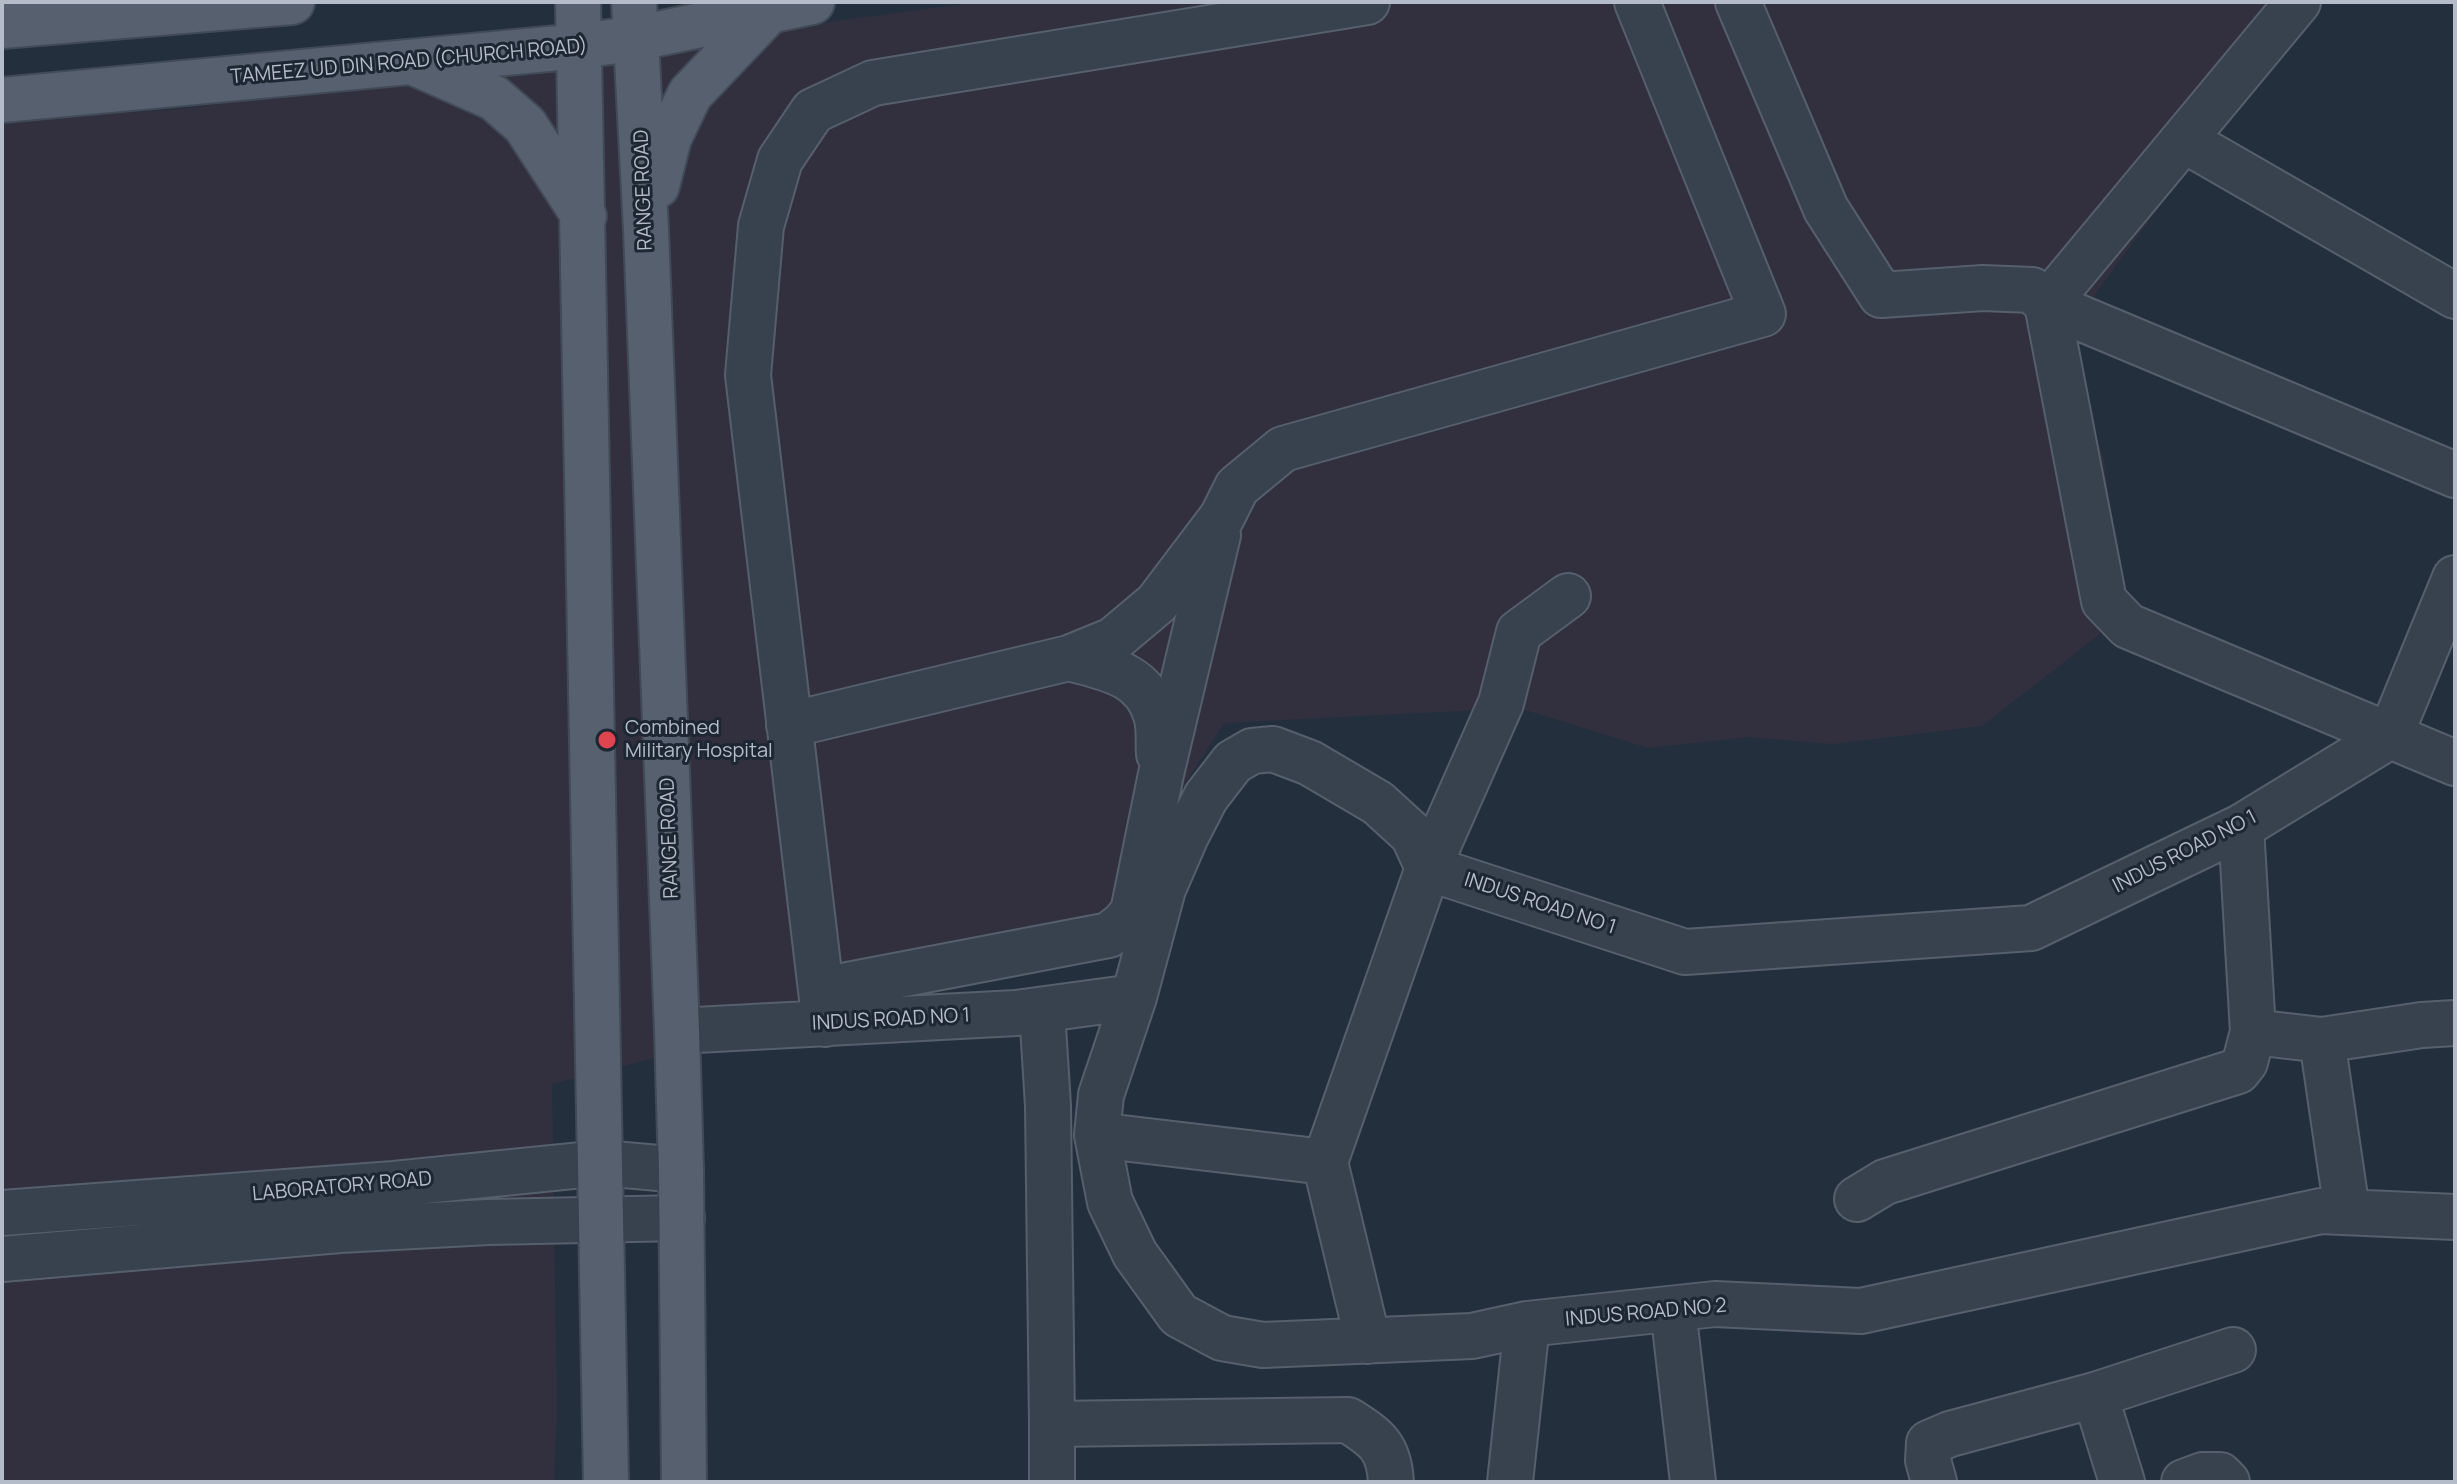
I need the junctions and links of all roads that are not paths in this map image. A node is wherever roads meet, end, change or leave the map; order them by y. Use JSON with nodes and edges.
{"nodes":[{"id":1,"x":292,"y":2,"type":"edge"},
{"id":2,"x":578,"y":2,"type":"edge"},
{"id":3,"x":812,"y":2,"type":"edge"},
{"id":4,"x":1367,"y":2,"type":"edge"},
{"id":5,"x":1637,"y":2,"type":"edge"},
{"id":6,"x":1738,"y":2,"type":"edge"},
{"id":7,"x":2298,"y":2,"type":"edge"},
{"id":8,"x":769,"y":11,"type":"junction"},
{"id":9,"x":73,"y":12,"type":"edge"},
{"id":10,"x":636,"y":20,"type":"edge"},
{"id":11,"x":2,"y":26,"type":"edge"},
{"id":12,"x":580,"y":46,"type":"junction"},
{"id":13,"x":412,"y":62,"type":"junction"},
{"id":14,"x":2,"y":100,"type":"edge"},
{"id":15,"x":2184,"y":140,"type":"junction"},
{"id":16,"x":584,"y":216,"type":"junction"},
{"id":17,"x":646,"y":230,"type":"junction"},
{"id":18,"x":2455,"y":296,"type":"edge"},
{"id":19,"x":2047,"y":304,"type":"junction"},
{"id":20,"x":2455,"y":475,"type":"edge"},
{"id":21,"x":1222,"y":517,"type":"junction"},
{"id":22,"x":2455,"y":578,"type":"edge"},
{"id":23,"x":1568,"y":596,"type":"dead end"},
{"id":24,"x":1069,"y":658,"type":"junction"},
{"id":25,"x":789,"y":725,"type":"junction"},
{"id":26,"x":2390,"y":736,"type":"junction"},
{"id":27,"x":2455,"y":763,"type":"edge"},
{"id":28,"x":1161,"y":774,"type":"junction"},
{"id":29,"x":2241,"y":827,"type":"junction"},
{"id":30,"x":1428,"y":868,"type":"junction"},
{"id":31,"x":1134,"y":997,"type":"junction"},
{"id":32,"x":823,"y":1007,"type":"junction"},
{"id":33,"x":1042,"y":1010,"type":"junction"},
{"id":34,"x":2455,"y":1023,"type":"edge"},
{"id":35,"x":677,"y":1031,"type":"junction"},
{"id":36,"x":2253,"y":1032,"type":"junction"},
{"id":37,"x":2322,"y":1040,"type":"junction"},
{"id":38,"x":1097,"y":1135,"type":"junction"},
{"id":39,"x":1325,"y":1162,"type":"junction"},
{"id":40,"x":602,"y":1163,"type":"junction"},
{"id":41,"x":681,"y":1170,"type":"junction"},
{"id":42,"x":1857,"y":1199,"type":"dead end"},
{"id":43,"x":2347,"y":1211,"type":"junction"},
{"id":44,"x":2,"y":1213,"type":"edge"},
{"id":45,"x":2455,"y":1217,"type":"edge"},
{"id":46,"x":682,"y":1218,"type":"junction"},
{"id":47,"x":601,"y":1219,"type":"junction"},
{"id":48,"x":2,"y":1259,"type":"edge"},
{"id":49,"x":1673,"y":1309,"type":"junction"},
{"id":50,"x":1527,"y":1324,"type":"junction"},
{"id":51,"x":1368,"y":1341,"type":"junction"},
{"id":52,"x":2233,"y":1350,"type":"dead end"},
{"id":53,"x":2095,"y":1395,"type":"junction"},
{"id":54,"x":1052,"y":1424,"type":"junction"},
{"id":55,"x":606,"y":1482,"type":"edge"},
{"id":56,"x":684,"y":1482,"type":"edge"},
{"id":57,"x":1052,"y":1482,"type":"edge"},
{"id":58,"x":1391,"y":1482,"type":"edge"},
{"id":59,"x":1510,"y":1482,"type":"edge"},
{"id":60,"x":1693,"y":1482,"type":"edge"},
{"id":61,"x":1934,"y":1482,"type":"edge"},
{"id":62,"x":2122,"y":1482,"type":"edge"},
{"id":63,"x":2184,"y":1482,"type":"edge"},
{"id":64,"x":2227,"y":1482,"type":"edge"}],
"edges":[{"from":1,"to":9,"type":"main road"},
{"from":2,"to":12,"type":"main road"},
{"from":3,"to":8,"type":"main road","name":"TAMEEZ UD DIN ROAD (CHURCH ROAD)"},
{"from":4,"to":25,"type":"street"},
{"from":5,"to":21,"type":"street"},
{"from":6,"to":19,"type":"street"},
{"from":7,"to":15,"type":"street"},
{"from":8,"to":10,"type":"main road","name":"TAMEEZ UD DIN ROAD (CHURCH ROAD)"},
{"from":8,"to":17,"type":"main road"},
{"from":9,"to":11,"type":"main road"},
{"from":10,"to":12,"type":"main road","name":"TAMEEZ UD DIN ROAD (CHURCH ROAD)"},
{"from":10,"to":17,"type":"main road","name":"RANGE ROAD"},
{"from":12,"to":13,"type":"main road","name":"TAMEEZ UD DIN ROAD (CHURCH ROAD)"},
{"from":12,"to":16,"type":"main road"},
{"from":13,"to":14,"type":"main road","name":"TAMEEZ UD DIN ROAD (CHURCH ROAD)"},
{"from":13,"to":16,"type":"main road"},
{"from":15,"to":18,"type":"street"},
{"from":15,"to":19,"type":"street"},
{"from":16,"to":40,"type":"main road"},
{"from":17,"to":35,"type":"main road","name":"RANGE ROAD"},
{"from":19,"to":20,"type":"street"},
{"from":19,"to":26,"type":"street"},
{"from":21,"to":24,"type":"street"},
{"from":21,"to":28,"type":"street"},
{"from":22,"to":26,"type":"street"},
{"from":23,"to":30,"type":"street"},
{"from":24,"to":25,"type":"street"},
{"from":24,"to":28,"type":"street"},
{"from":25,"to":32,"type":"street"},
{"from":26,"to":27,"type":"street"},
{"from":26,"to":29,"type":"street","name":"INDUS ROAD NO 1"},
{"from":28,"to":32,"type":"street"},
{"from":29,"to":30,"type":"street","name":"INDUS ROAD NO 1"},
{"from":29,"to":36,"type":"street"},
{"from":30,"to":31,"type":"street"},
{"from":30,"to":39,"type":"street"},
{"from":31,"to":33,"type":"street","name":"INDUS ROAD NO 1"},
{"from":31,"to":38,"type":"street","name":"INDUS ROAD NO 2"},
{"from":32,"to":33,"type":"street","name":"INDUS ROAD NO 1"},
{"from":32,"to":35,"type":"street","name":"INDUS ROAD NO 1"},
{"from":33,"to":54,"type":"street"},
{"from":34,"to":37,"type":"street"},
{"from":35,"to":41,"type":"main road","name":"RANGE ROAD"},
{"from":36,"to":37,"type":"street"},
{"from":36,"to":42,"type":"street"},
{"from":37,"to":43,"type":"street"},
{"from":38,"to":39,"type":"street"},
{"from":38,"to":51,"type":"street","name":"INDUS ROAD NO 2"},
{"from":39,"to":51,"type":"street"},
{"from":40,"to":41,"type":"street","name":"LABORATORY ROAD"},
{"from":40,"to":44,"type":"street","name":"LABORATORY ROAD"},
{"from":40,"to":47,"type":"main road"},
{"from":41,"to":46,"type":"main road","name":"RANGE ROAD"},
{"from":43,"to":45,"type":"street","name":"INDUS ROAD NO 2"},
{"from":43,"to":49,"type":"street","name":"INDUS ROAD NO 2"},
{"from":46,"to":47,"type":"street"},
{"from":46,"to":56,"type":"main road","name":"RANGE ROAD"},
{"from":47,"to":48,"type":"street"},
{"from":47,"to":55,"type":"main road"},
{"from":49,"to":50,"type":"street","name":"INDUS ROAD NO 2"},
{"from":49,"to":60,"type":"street"},
{"from":50,"to":51,"type":"street","name":"INDUS ROAD NO 2"},
{"from":50,"to":59,"type":"street"},
{"from":52,"to":53,"type":"street"},
{"from":53,"to":61,"type":"street"},
{"from":53,"to":62,"type":"street"},
{"from":54,"to":57,"type":"street"},
{"from":54,"to":58,"type":"street"},
{"from":63,"to":64,"type":"street"}]}
